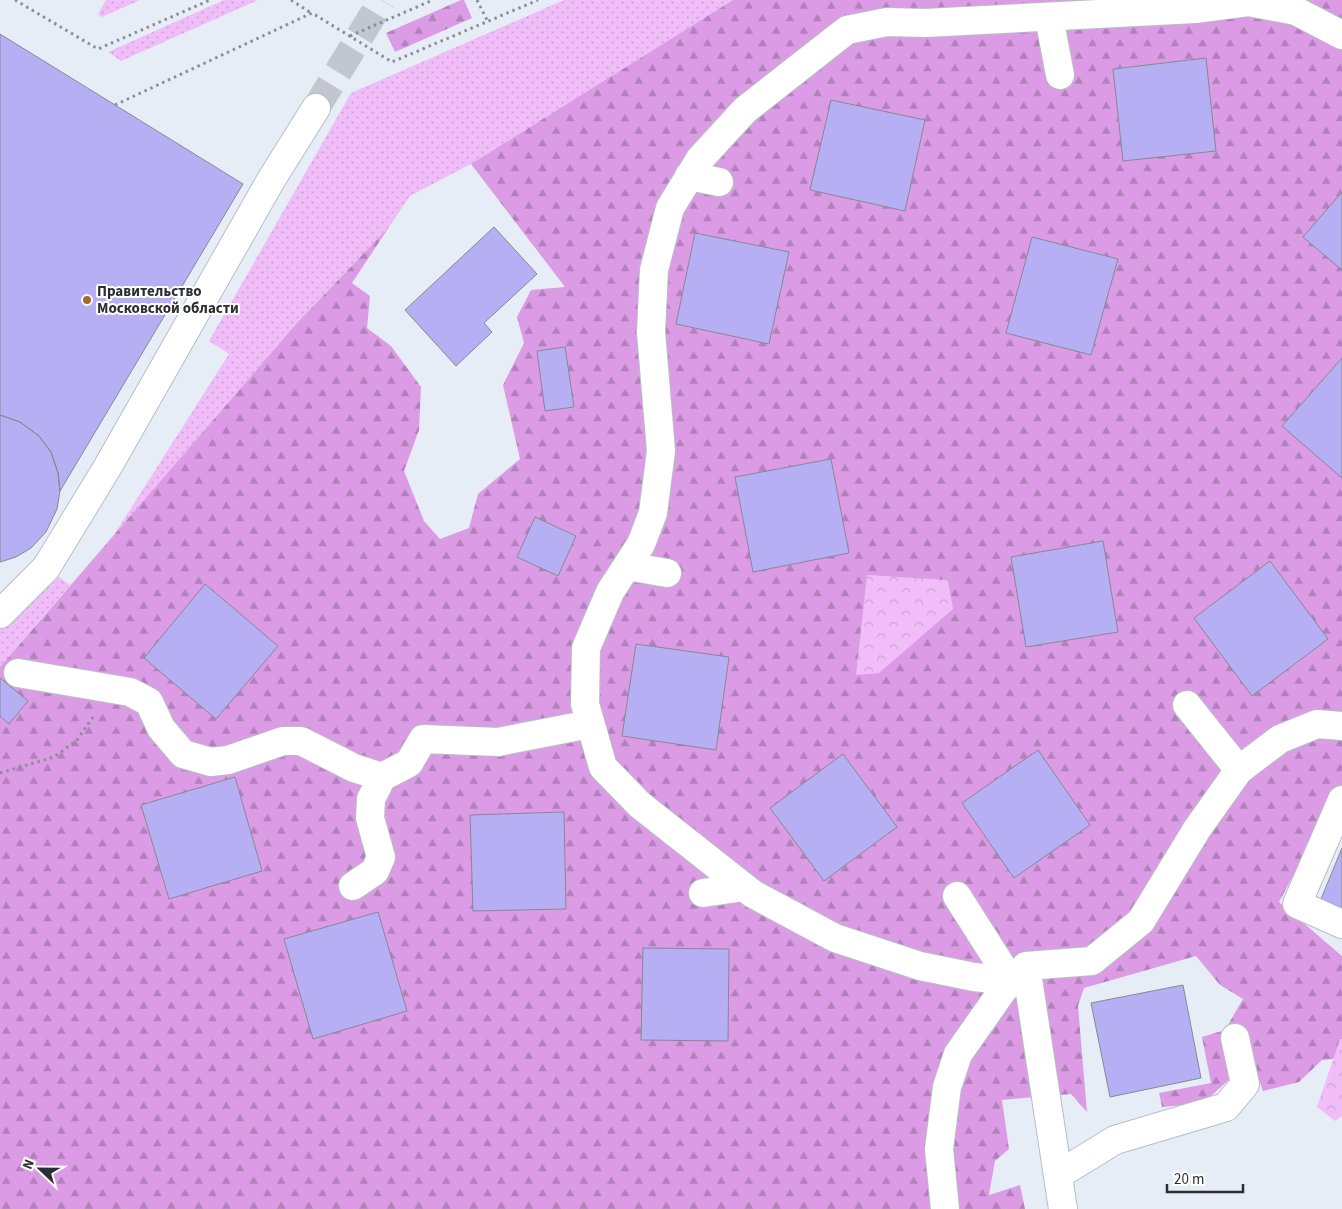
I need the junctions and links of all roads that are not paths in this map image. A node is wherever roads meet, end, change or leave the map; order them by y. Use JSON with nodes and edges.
{"nodes":[{"id":1,"x":1049,"y":16,"type":"junction"},
{"id":2,"x":1342,"y":35,"type":"edge"},
{"id":3,"x":1060,"y":75,"type":"dead end"},
{"id":4,"x":316,"y":108,"type":"tunnel mouth"},
{"id":5,"x":690,"y":176,"type":"junction"},
{"id":6,"x":719,"y":182,"type":"dead end"},
{"id":7,"x":627,"y":566,"type":"junction"},
{"id":8,"x":667,"y":573,"type":"dead end"},
{"id":9,"x":0,"y":614,"type":"edge"},
{"id":10,"x":18,"y":673,"type":"dead end"},
{"id":11,"x":1187,"y":705,"type":"dead end"},
{"id":12,"x":590,"y":724,"type":"junction"},
{"id":13,"x":1329,"y":725,"type":"edge"},
{"id":14,"x":1239,"y":770,"type":"junction"},
{"id":15,"x":382,"y":777,"type":"junction"},
{"id":16,"x":1342,"y":800,"type":"edge"},
{"id":17,"x":352,"y":886,"type":"dead end"},
{"id":18,"x":744,"y":887,"type":"junction"},
{"id":19,"x":702,"y":893,"type":"dead end"},
{"id":20,"x":957,"y":896,"type":"dead end"},
{"id":21,"x":1342,"y":924,"type":"edge"},
{"id":22,"x":1018,"y":974,"type":"junction"},
{"id":23,"x":1235,"y":1038,"type":"dead end"},
{"id":24,"x":1058,"y":1175,"type":"junction"},
{"id":25,"x":945,"y":1209,"type":"edge"},
{"id":26,"x":1063,"y":1209,"type":"edge"}],
"edges":[{"from":1,"to":2,"type":"lane"},
{"from":1,"to":3,"type":"lane"},
{"from":1,"to":5,"type":"lane"},
{"from":4,"to":9,"type":"lane"},
{"from":5,"to":6,"type":"lane"},
{"from":5,"to":7,"type":"lane"},
{"from":7,"to":8,"type":"lane"},
{"from":7,"to":12,"type":"lane"},
{"from":10,"to":15,"type":"lane"},
{"from":11,"to":14,"type":"lane"},
{"from":12,"to":15,"type":"lane"},
{"from":12,"to":18,"type":"lane"},
{"from":13,"to":14,"type":"lane"},
{"from":14,"to":22,"type":"lane"},
{"from":15,"to":17,"type":"lane"},
{"from":16,"to":21,"type":"lane"},
{"from":18,"to":19,"type":"lane"},
{"from":18,"to":22,"type":"lane"},
{"from":20,"to":22,"type":"lane"},
{"from":22,"to":24,"type":"lane"},
{"from":22,"to":25,"type":"lane"},
{"from":23,"to":24,"type":"lane"},
{"from":24,"to":26,"type":"lane"}]}
